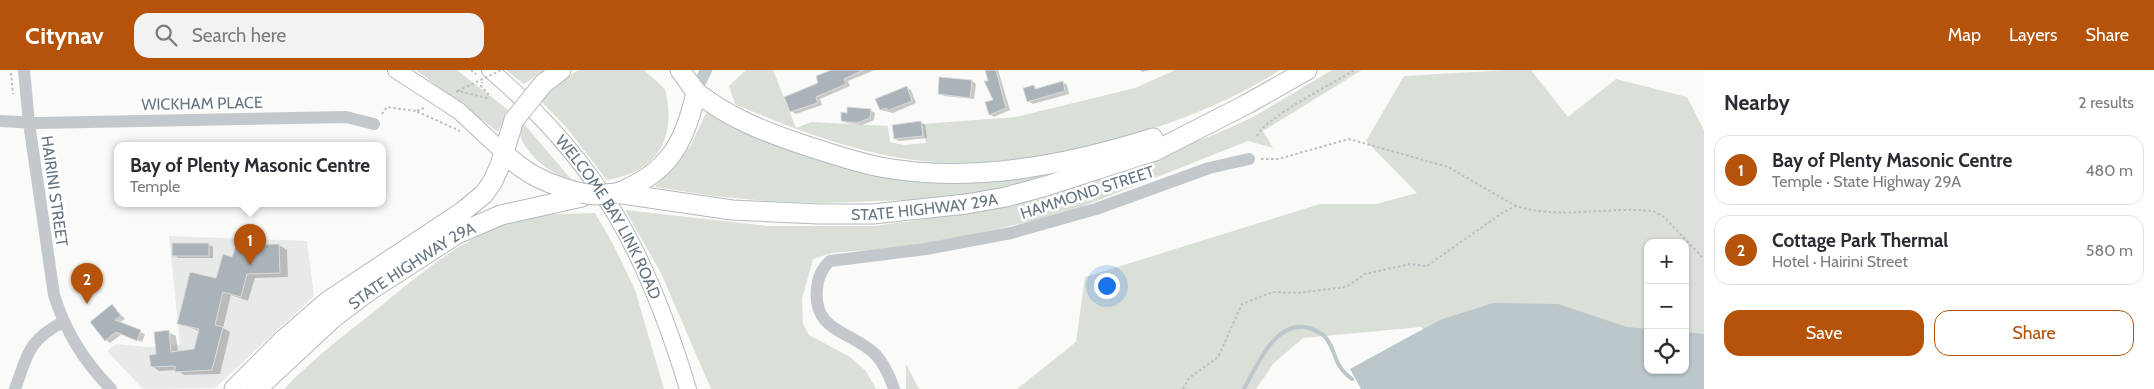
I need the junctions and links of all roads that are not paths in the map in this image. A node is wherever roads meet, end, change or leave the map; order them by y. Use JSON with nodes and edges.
{"nodes":[{"id":1,"x":24,"y":70,"type":"edge"},
{"id":2,"x":396,"y":70,"type":"edge"},
{"id":3,"x":561,"y":70,"type":"edge"},
{"id":4,"x":680,"y":70,"type":"edge"},
{"id":5,"x":706,"y":70,"type":"edge"},
{"id":6,"x":1307,"y":70,"type":"edge"},
{"id":7,"x":487,"y":75,"type":"edge"},
{"id":8,"x":696,"y":91,"type":"junction"},
{"id":9,"x":1219,"y":118,"type":"junction"},
{"id":10,"x":0,"y":121,"type":"edge"},
{"id":11,"x":29,"y":123,"type":"junction"},
{"id":12,"x":374,"y":124,"type":"dead end"},
{"id":13,"x":503,"y":152,"type":"junction"},
{"id":14,"x":1249,"y":159,"type":"road end"},
{"id":15,"x":616,"y":193,"type":"junction"},
{"id":16,"x":586,"y":195,"type":"junction"},
{"id":17,"x":63,"y":322,"type":"junction"},
{"id":18,"x":15,"y":389,"type":"edge"},
{"id":19,"x":111,"y":389,"type":"edge"},
{"id":20,"x":234,"y":389,"type":"edge"},
{"id":21,"x":257,"y":389,"type":"edge"},
{"id":22,"x":688,"y":389,"type":"edge"},
{"id":23,"x":894,"y":389,"type":"edge"}],
"edges":[{"from":1,"to":11,"type":"street","name":"HAIRINI STREET"},
{"from":2,"to":13,"type":"main road"},
{"from":3,"to":13,"type":"highway","name":"STATE HIGHWAY 29A","bridge":true},
{"from":4,"to":8,"type":"highway","name":"STATE HIGHWAY 29A"},
{"from":5,"to":8,"type":"street"},
{"from":6,"to":9,"type":"highway","name":"STATE HIGHWAY 29A"},
{"from":7,"to":22,"type":"main road","name":"WELCOME BAY LINK ROAD"},
{"from":8,"to":9,"type":"highway","name":"STATE HIGHWAY 29A"},
{"from":8,"to":15,"type":"highway"},
{"from":9,"to":15,"type":"highway","name":"STATE HIGHWAY 29A"},
{"from":10,"to":11,"type":"street","name":"WICKHAM PLACE"},
{"from":11,"to":12,"type":"street","name":"WICKHAM PLACE"},
{"from":11,"to":17,"type":"street","name":"HAIRINI STREET"},
{"from":13,"to":16,"type":"highway"},
{"from":13,"to":20,"type":"highway","name":"STATE HIGHWAY 29A"},
{"from":14,"to":23,"type":"street","name":"HAMMOND STREET"},
{"from":15,"to":16,"type":"highway","name":"STATE HIGHWAY 29A","bridge":true},
{"from":16,"to":21,"type":"highway","name":"STATE HIGHWAY 29A"},
{"from":17,"to":18,"type":"street"},
{"from":17,"to":19,"type":"street","name":"HAIRINI STREET"}]}
